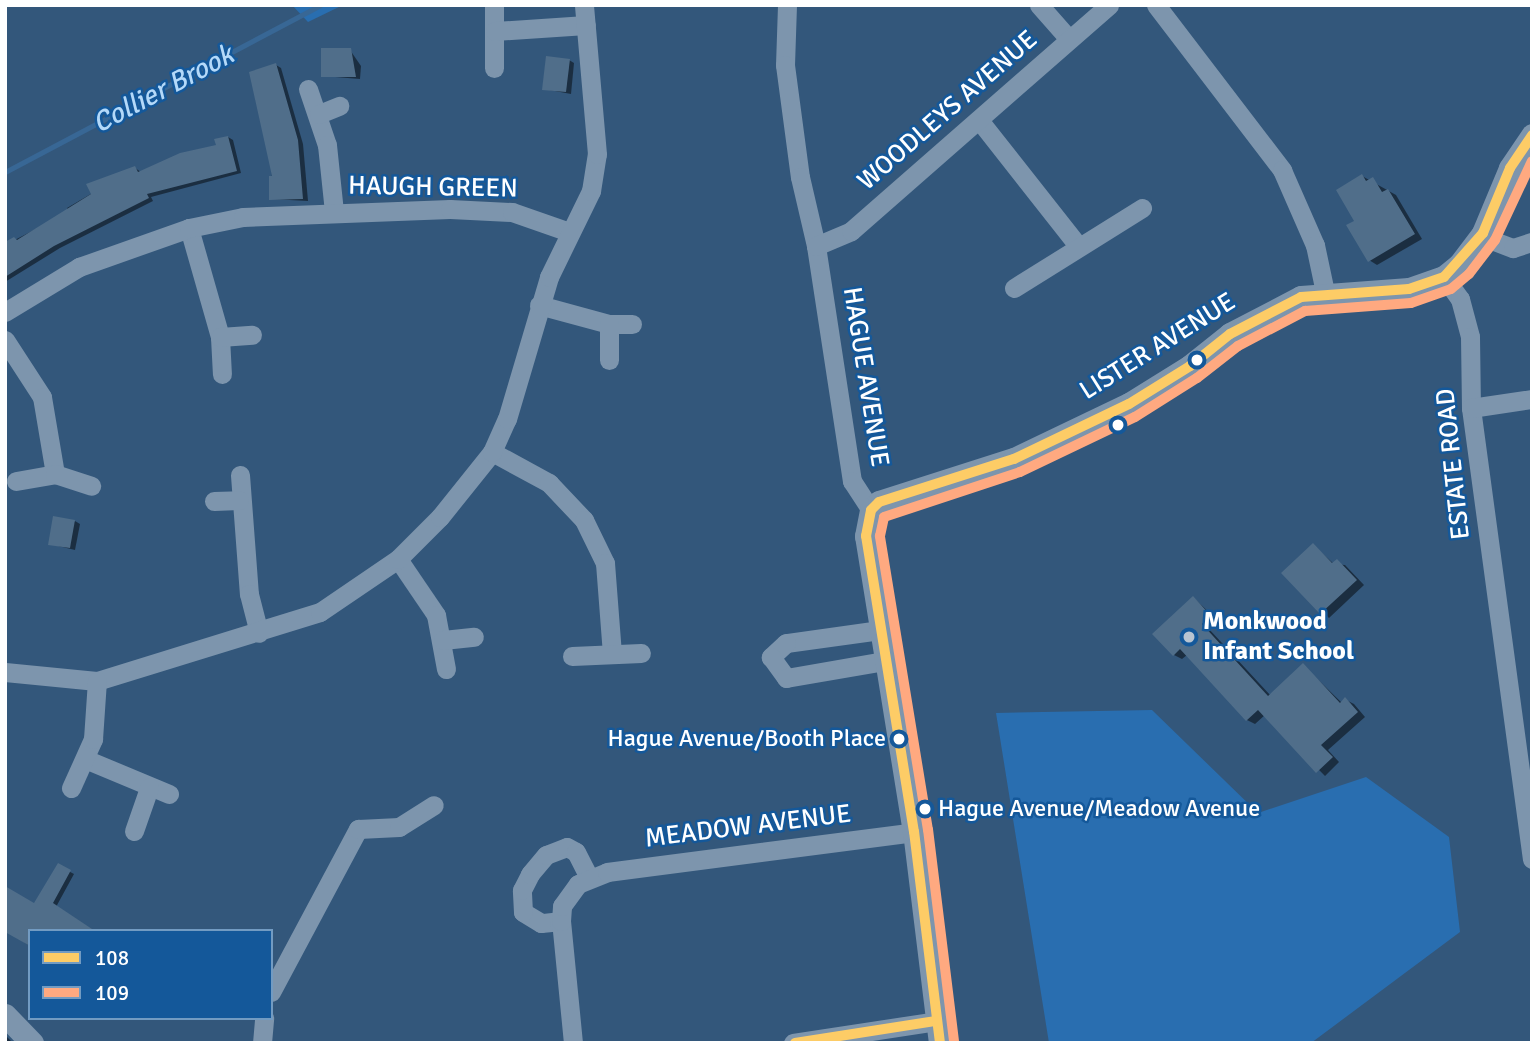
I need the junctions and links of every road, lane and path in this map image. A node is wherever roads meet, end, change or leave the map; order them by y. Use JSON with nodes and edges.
{"nodes":[{"id":1,"x":787,"y":5,"type":"edge"},
{"id":2,"x":1039,"y":5,"type":"edge"},
{"id":3,"x":1109,"y":5,"type":"edge"},
{"id":4,"x":1156,"y":5,"type":"edge"},
{"id":5,"x":494,"y":6,"type":"edge"},
{"id":6,"x":585,"y":15,"type":"edge"},
{"id":7,"x":495,"y":31,"type":"junction"},
{"id":8,"x":1069,"y":39,"type":"junction"},
{"id":9,"x":494,"y":68,"type":"dead end"},
{"id":10,"x":308,"y":89,"type":"dead end"},
{"id":11,"x":339,"y":106,"type":"dead end"},
{"id":12,"x":319,"y":114,"type":"junction"},
{"id":13,"x":979,"y":120,"type":"junction"},
{"id":14,"x":1532,"y":135,"type":"edge"},
{"id":15,"x":1142,"y":208,"type":"dead end"},
{"id":16,"x":334,"y":212,"type":"junction"},
{"id":17,"x":189,"y":228,"type":"junction"},
{"id":18,"x":569,"y":232,"type":"junction"},
{"id":19,"x":1481,"y":236,"type":"junction"},
{"id":20,"x":1532,"y":242,"type":"edge"},
{"id":21,"x":816,"y":246,"type":"junction"},
{"id":22,"x":1078,"y":246,"type":"junction"},
{"id":23,"x":1444,"y":277,"type":"junction"},
{"id":24,"x":1014,"y":288,"type":"dead end"},
{"id":25,"x":1325,"y":292,"type":"junction"},
{"id":26,"x":539,"y":305,"type":"junction"},
{"id":27,"x":5,"y":312,"type":"edge"},
{"id":28,"x":610,"y":324,"type":"junction"},
{"id":29,"x":632,"y":324,"type":"dead end"},
{"id":30,"x":252,"y":335,"type":"dead end"},
{"id":31,"x":219,"y":337,"type":"junction"},
{"id":32,"x":5,"y":340,"type":"edge"},
{"id":33,"x":609,"y":360,"type":"dead end"},
{"id":34,"x":222,"y":374,"type":"dead end"},
{"id":35,"x":1532,"y":399,"type":"edge"},
{"id":36,"x":1471,"y":408,"type":"junction"},
{"id":37,"x":492,"y":452,"type":"junction"},
{"id":38,"x":55,"y":474,"type":"junction"},
{"id":39,"x":240,"y":475,"type":"dead end"},
{"id":40,"x":16,"y":481,"type":"dead end"},
{"id":41,"x":91,"y":486,"type":"dead end"},
{"id":42,"x":239,"y":500,"type":"junction"},
{"id":43,"x":214,"y":501,"type":"dead end"},
{"id":44,"x":871,"y":510,"type":"junction"},
{"id":45,"x":398,"y":559,"type":"junction"},
{"id":46,"x":880,"y":630,"type":"junction"},
{"id":47,"x":259,"y":633,"type":"junction"},
{"id":48,"x":474,"y":637,"type":"dead end"},
{"id":49,"x":443,"y":640,"type":"junction"},
{"id":50,"x":641,"y":653,"type":"dead end"},
{"id":51,"x":612,"y":654,"type":"junction"},
{"id":52,"x":572,"y":656,"type":"dead end"},
{"id":53,"x":884,"y":661,"type":"junction"},
{"id":54,"x":446,"y":669,"type":"dead end"},
{"id":55,"x":5,"y":672,"type":"edge"},
{"id":56,"x":97,"y":681,"type":"junction"},
{"id":57,"x":85,"y":759,"type":"junction"},
{"id":58,"x":71,"y":788,"type":"dead end"},
{"id":59,"x":149,"y":788,"type":"junction"},
{"id":60,"x":169,"y":794,"type":"dead end"},
{"id":61,"x":434,"y":805,"type":"dead end"},
{"id":62,"x":1529,"y":826,"type":"edge"},
{"id":63,"x":134,"y":831,"type":"dead end"},
{"id":64,"x":914,"y":832,"type":"junction"},
{"id":65,"x":1532,"y":859,"type":"edge"},
{"id":66,"x":589,"y":878,"type":"junction"},
{"id":67,"x":561,"y":921,"type":"junction"},
{"id":68,"x":273,"y":988,"type":"edge"},
{"id":69,"x":5,"y":1015,"type":"edge"},
{"id":70,"x":264,"y":1020,"type":"edge"},
{"id":71,"x":938,"y":1032,"type":"edge"},
{"id":72,"x":32,"y":1043,"type":"edge"},
{"id":73,"x":262,"y":1043,"type":"edge"},
{"id":74,"x":573,"y":1043,"type":"edge"},
{"id":75,"x":793,"y":1043,"type":"edge"}],
"edges":[{"from":1,"to":21,"type":"street","name":"HAGUE AVENUE"},
{"from":2,"to":8,"type":"street"},
{"from":3,"to":8,"type":"street","name":"WOODLEYS AVENUE"},
{"from":4,"to":25,"type":"street"},
{"from":5,"to":7,"type":"street"},
{"from":6,"to":7,"type":"street"},
{"from":6,"to":18,"type":"street"},
{"from":7,"to":9,"type":"street"},
{"from":8,"to":13,"type":"street","name":"WOODLEYS AVENUE"},
{"from":10,"to":12,"type":"street","name":"HAUGH GREEN"},
{"from":11,"to":12,"type":"street"},
{"from":12,"to":16,"type":"street","name":"HAUGH GREEN"},
{"from":13,"to":21,"type":"street","name":"WOODLEYS AVENUE"},
{"from":13,"to":22,"type":"street"},
{"from":14,"to":19,"type":"street"},
{"from":15,"to":22,"type":"street"},
{"from":16,"to":17,"type":"street","name":"HAUGH GREEN"},
{"from":16,"to":18,"type":"street","name":"HAUGH GREEN"},
{"from":17,"to":27,"type":"street","name":"HAUGH GREEN"},
{"from":17,"to":31,"type":"street"},
{"from":18,"to":26,"type":"street"},
{"from":19,"to":20,"type":"street"},
{"from":19,"to":23,"type":"street"},
{"from":21,"to":44,"type":"street","name":"HAGUE AVENUE"},
{"from":22,"to":24,"type":"street"},
{"from":23,"to":25,"type":"street","name":"LISTER AVENUE"},
{"from":23,"to":36,"type":"street","name":"ESTATE ROAD"},
{"from":25,"to":44,"type":"street","name":"LISTER AVENUE"},
{"from":26,"to":28,"type":"street"},
{"from":26,"to":37,"type":"street"},
{"from":28,"to":29,"type":"street"},
{"from":28,"to":33,"type":"street"},
{"from":30,"to":31,"type":"street"},
{"from":31,"to":34,"type":"street"},
{"from":32,"to":38,"type":"street"},
{"from":35,"to":36,"type":"street"},
{"from":36,"to":62,"type":"street","name":"ESTATE ROAD"},
{"from":37,"to":45,"type":"street"},
{"from":37,"to":51,"type":"street"},
{"from":38,"to":40,"type":"street"},
{"from":38,"to":41,"type":"street"},
{"from":39,"to":42,"type":"street"},
{"from":42,"to":43,"type":"street"},
{"from":42,"to":47,"type":"street"},
{"from":44,"to":46,"type":"street"},
{"from":45,"to":47,"type":"street"},
{"from":45,"to":49,"type":"street"},
{"from":46,"to":53,"type":"street"},
{"from":46,"to":53,"type":"street"},
{"from":47,"to":56,"type":"street"},
{"from":48,"to":49,"type":"street"},
{"from":49,"to":54,"type":"street"},
{"from":50,"to":51,"type":"street"},
{"from":51,"to":52,"type":"street"},
{"from":53,"to":64,"type":"street"},
{"from":55,"to":56,"type":"street"},
{"from":56,"to":57,"type":"street"},
{"from":57,"to":58,"type":"street"},
{"from":57,"to":59,"type":"street"},
{"from":59,"to":60,"type":"street"},
{"from":59,"to":63,"type":"street"},
{"from":61,"to":68,"type":"street"},
{"from":62,"to":65,"type":"street","name":"ESTATE ROAD"},
{"from":64,"to":66,"type":"street","name":"MEADOW AVENUE"},
{"from":64,"to":71,"type":"street"},
{"from":66,"to":67,"type":"street"},
{"from":66,"to":67,"type":"street"},
{"from":67,"to":74,"type":"street"},
{"from":69,"to":72,"type":"street"},
{"from":70,"to":73,"type":"street"},
{"from":71,"to":75,"type":"street"}]}
